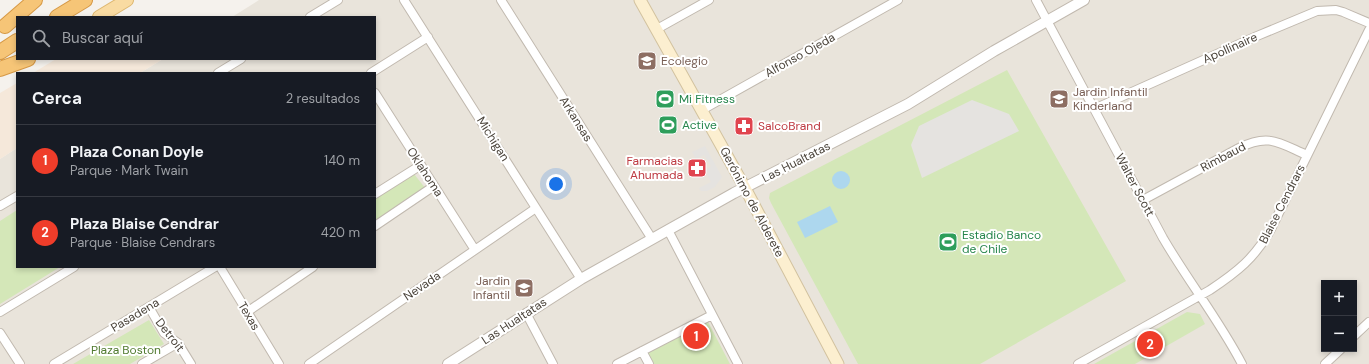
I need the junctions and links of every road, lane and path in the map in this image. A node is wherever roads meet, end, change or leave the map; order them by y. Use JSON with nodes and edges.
{"nodes":[{"id":1,"x":35,"y":0,"type":"edge"},
{"id":2,"x":47,"y":0,"type":"edge"},
{"id":3,"x":85,"y":0,"type":"edge"},
{"id":4,"x":127,"y":0,"type":"edge"},
{"id":5,"x":338,"y":0,"type":"edge"},
{"id":6,"x":404,"y":0,"type":"edge"},
{"id":7,"x":501,"y":0,"type":"edge"},
{"id":8,"x":640,"y":0,"type":"edge"},
{"id":9,"x":709,"y":0,"type":"edge"},
{"id":10,"x":898,"y":0,"type":"edge"},
{"id":11,"x":1036,"y":0,"type":"edge"},
{"id":12,"x":1084,"y":0,"type":"edge"},
{"id":13,"x":16,"y":16,"type":"edge"},
{"id":14,"x":16,"y":16,"type":"edge"},
{"id":15,"x":22,"y":16,"type":"edge"},
{"id":16,"x":59,"y":16,"type":"edge"},
{"id":17,"x":101,"y":16,"type":"edge"},
{"id":18,"x":312,"y":16,"type":"edge"},
{"id":19,"x":16,"y":20,"type":"edge"},
{"id":20,"x":1047,"y":20,"type":"junction"},
{"id":21,"x":1369,"y":23,"type":"edge"},
{"id":22,"x":2,"y":28,"type":"edge"},
{"id":23,"x":657,"y":29,"type":"junction"},
{"id":24,"x":1369,"y":30,"type":"edge"},
{"id":25,"x":428,"y":37,"type":"junction"},
{"id":26,"x":16,"y":42,"type":"edge"},
{"id":27,"x":0,"y":52,"type":"edge"},
{"id":28,"x":26,"y":60,"type":"edge"},
{"id":29,"x":27,"y":60,"type":"edge"},
{"id":30,"x":239,"y":60,"type":"edge"},
{"id":31,"x":0,"y":69,"type":"edge"},
{"id":32,"x":220,"y":72,"type":"edge"},
{"id":33,"x":373,"y":72,"type":"edge"},
{"id":34,"x":0,"y":77,"type":"edge"},
{"id":35,"x":378,"y":104,"type":"edge"},
{"id":36,"x":1094,"y":109,"type":"junction"},
{"id":37,"x":702,"y":110,"type":"junction"},
{"id":38,"x":1307,"y":155,"type":"junction"},
{"id":39,"x":421,"y":165,"type":"junction"},
{"id":40,"x":434,"y":186,"type":"junction"},
{"id":41,"x":745,"y":188,"type":"junction"},
{"id":42,"x":376,"y":193,"type":"edge"},
{"id":43,"x":16,"y":197,"type":"edge"},
{"id":44,"x":1143,"y":200,"type":"junction"},
{"id":45,"x":0,"y":206,"type":"edge"},
{"id":46,"x":536,"y":208,"type":"junction"},
{"id":47,"x":376,"y":225,"type":"edge"},
{"id":48,"x":668,"y":230,"type":"junction"},
{"id":49,"x":652,"y":239,"type":"junction"},
{"id":50,"x":475,"y":250,"type":"junction"},
{"id":51,"x":72,"y":268,"type":"edge"},
{"id":52,"x":214,"y":268,"type":"edge"},
{"id":53,"x":221,"y":268,"type":"edge"},
{"id":54,"x":310,"y":268,"type":"edge"},
{"id":55,"x":581,"y":279,"type":"junction"},
{"id":56,"x":1200,"y":295,"type":"junction"},
{"id":57,"x":149,"y":307,"type":"junction"},
{"id":58,"x":0,"y":312,"type":"edge"},
{"id":59,"x":247,"y":312,"type":"junction"},
{"id":60,"x":526,"y":313,"type":"junction"},
{"id":61,"x":712,"y":315,"type":"junction"},
{"id":62,"x":1369,"y":322,"type":"edge"},
{"id":63,"x":0,"y":333,"type":"edge"},
{"id":64,"x":1357,"y":333,"type":"edge"},
{"id":65,"x":178,"y":343,"type":"junction"},
{"id":66,"x":642,"y":351,"type":"junction"},
{"id":67,"x":1337,"y":352,"type":"edge"},
{"id":68,"x":20,"y":364,"type":"edge"},
{"id":69,"x":54,"y":364,"type":"edge"},
{"id":70,"x":142,"y":364,"type":"edge"},
{"id":71,"x":191,"y":364,"type":"edge"},
{"id":72,"x":279,"y":364,"type":"edge"},
{"id":73,"x":309,"y":364,"type":"edge"},
{"id":74,"x":448,"y":364,"type":"edge"},
{"id":75,"x":554,"y":364,"type":"edge"},
{"id":76,"x":617,"y":364,"type":"edge"},
{"id":77,"x":649,"y":364,"type":"edge"},
{"id":78,"x":738,"y":364,"type":"edge"},
{"id":79,"x":838,"y":364,"type":"edge"},
{"id":80,"x":1078,"y":364,"type":"edge"},
{"id":81,"x":1242,"y":364,"type":"edge"},
{"id":82,"x":1325,"y":364,"type":"edge"}],
"edges":[{"from":1,"to":13,"type":"highway"},
{"from":2,"to":15,"type":"highway"},
{"from":3,"to":16,"type":"highway"},
{"from":4,"to":17,"type":"main road"},
{"from":5,"to":18,"type":"street"},
{"from":6,"to":25,"type":"street","name":"Michigan"},
{"from":7,"to":49,"type":"street","name":"Arkansas"},
{"from":8,"to":23,"type":"main road","name":"Gerónimo de Alderete"},
{"from":9,"to":23,"type":"street"},
{"from":10,"to":37,"type":"street","name":"Alfonso Ojeda"},
{"from":11,"to":20,"type":"street","name":"Walter Scott"},
{"from":12,"to":20,"type":"street","name":"Las Hualtatas"},
{"from":14,"to":22,"type":"highway"},
{"from":19,"to":22,"type":"highway"},
{"from":20,"to":36,"type":"street","name":"Walter Scott"},
{"from":20,"to":41,"type":"street","name":"Las Hualtatas"},
{"from":21,"to":36,"type":"street","name":"Apollinaire"},
{"from":23,"to":37,"type":"main road","name":"Gerónimo de Alderete"},
{"from":24,"to":38,"type":"street","name":"Blaise Cendrars"},
{"from":25,"to":33,"type":"street"},
{"from":25,"to":46,"type":"street","name":"Michigan"},
{"from":26,"to":27,"type":"highway"},
{"from":28,"to":31,"type":"highway"},
{"from":29,"to":34,"type":"main road"},
{"from":30,"to":32,"type":"street"},
{"from":35,"to":39,"type":"street","name":"Oklahoma"},
{"from":36,"to":44,"type":"street","name":"Walter Scott"},
{"from":37,"to":41,"type":"main road","name":"Gerónimo de Alderete"},
{"from":38,"to":44,"type":"street","name":"Rimbaud"},
{"from":38,"to":56,"type":"street","name":"Blaise Cendrars"},
{"from":39,"to":40,"type":"street","name":"Oklahoma"},
{"from":39,"to":42,"type":"street"},
{"from":40,"to":47,"type":"street"},
{"from":40,"to":50,"type":"street","name":"Oklahoma"},
{"from":41,"to":48,"type":"street","name":"Las Hualtatas"},
{"from":41,"to":79,"type":"main road","name":"Gerónimo de Alderete"},
{"from":43,"to":45,"type":"street"},
{"from":44,"to":56,"type":"street","name":"Walter Scott"},
{"from":46,"to":50,"type":"street","name":"Nevada"},
{"from":46,"to":55,"type":"street","name":"Michigan"},
{"from":48,"to":49,"type":"street","name":"Las Hualtatas"},
{"from":48,"to":61,"type":"street"},
{"from":49,"to":55,"type":"street","name":"Las Hualtatas"},
{"from":50,"to":73,"type":"street","name":"Nevada"},
{"from":51,"to":58,"type":"street"},
{"from":52,"to":57,"type":"street","name":"Pasadena"},
{"from":53,"to":59,"type":"street","name":"Texas"},
{"from":54,"to":59,"type":"street"},
{"from":55,"to":60,"type":"street","name":"Las Hualtatas"},
{"from":56,"to":80,"type":"street","name":"Blaise Cendrars"},
{"from":56,"to":81,"type":"street","name":"Walter Scott"},
{"from":57,"to":65,"type":"street","name":"Detroit"},
{"from":57,"to":69,"type":"street","name":"Pasadena"},
{"from":59,"to":72,"type":"street","name":"Texas"},
{"from":60,"to":74,"type":"street","name":"Las Hualtatas"},
{"from":60,"to":75,"type":"street"},
{"from":61,"to":66,"type":"street"},
{"from":61,"to":78,"type":"street"},
{"from":62,"to":64,"type":"street"},
{"from":63,"to":68,"type":"street"},
{"from":65,"to":70,"type":"street"},
{"from":65,"to":71,"type":"street","name":"Detroit"},
{"from":66,"to":76,"type":"street"},
{"from":66,"to":77,"type":"street"},
{"from":67,"to":82,"type":"street"}]}
